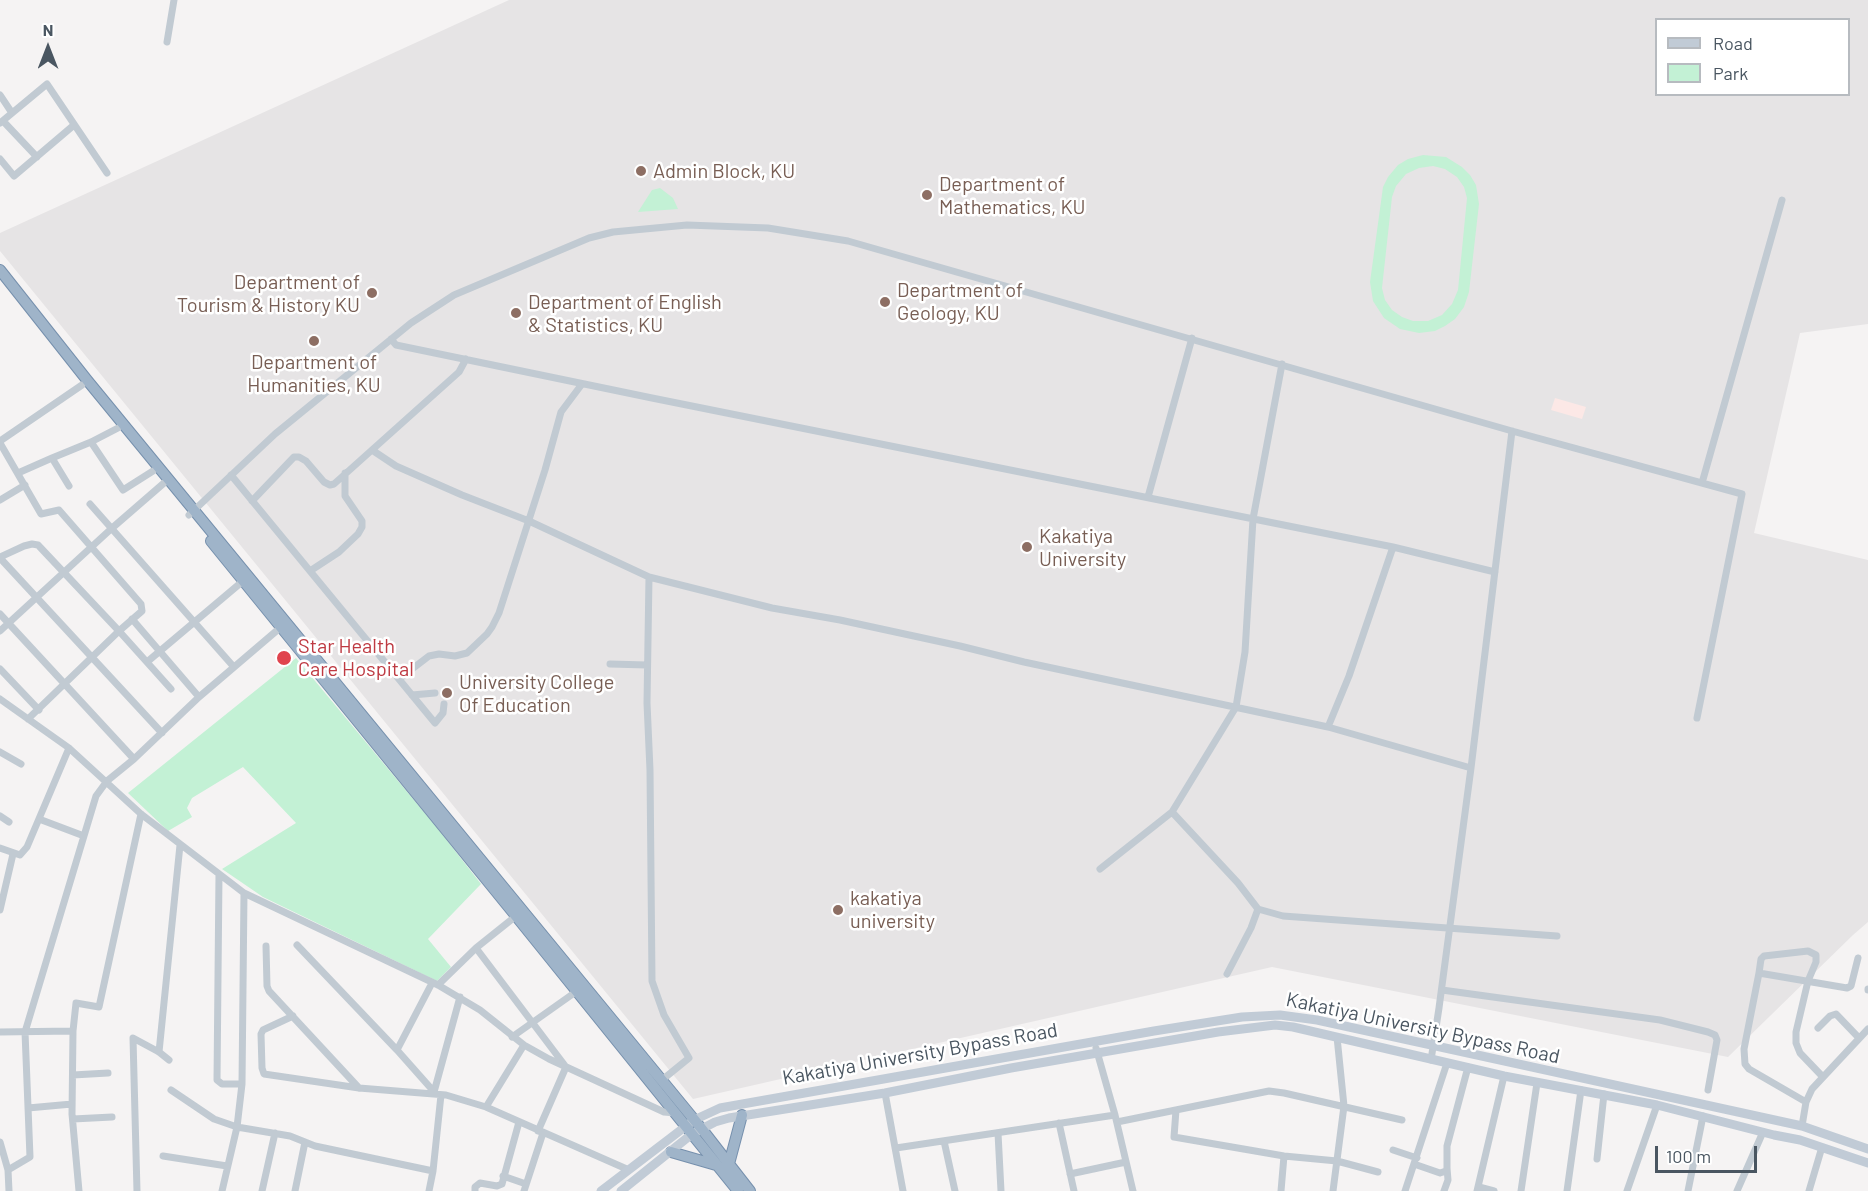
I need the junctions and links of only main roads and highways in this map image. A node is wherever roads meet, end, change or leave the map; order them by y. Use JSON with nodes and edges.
{"nodes":[{"id":1,"x":0,"y":270,"type":"edge"},
{"id":2,"x":0,"y":280,"type":"edge"},
{"id":3,"x":192,"y":512,"type":"junction"},
{"id":4,"x":742,"y":1115,"type":"junction"},
{"id":5,"x":689,"y":1124,"type":"junction"},
{"id":6,"x":1868,"y":1149,"type":"edge"},
{"id":7,"x":671,"y":1152,"type":"junction"},
{"id":8,"x":1868,"y":1163,"type":"edge"},
{"id":9,"x":729,"y":1164,"type":"junction"},
{"id":10,"x":717,"y":1165,"type":"junction"},
{"id":11,"x":601,"y":1191,"type":"edge"},
{"id":12,"x":621,"y":1191,"type":"edge"},
{"id":13,"x":738,"y":1191,"type":"edge"},
{"id":14,"x":750,"y":1191,"type":"edge"}],
"edges":[{"from":1,"to":3,"type":"highway"},
{"from":2,"to":3,"type":"highway"},
{"from":3,"to":5,"type":"highway"},
{"from":3,"to":5,"type":"highway"},
{"from":4,"to":5,"type":"main road","name":"Kakatiya University Bypass Road"},
{"from":4,"to":8,"type":"main road","name":"Kakatiya University Bypass Road"},
{"from":4,"to":9,"type":"highway"},
{"from":5,"to":6,"type":"main road","name":"Kakatiya University Bypass Road"},
{"from":5,"to":7,"type":"main road"},
{"from":5,"to":9,"type":"highway"},
{"from":5,"to":10,"type":"highway"},
{"from":5,"to":11,"type":"main road"},
{"from":7,"to":10,"type":"highway"},
{"from":7,"to":12,"type":"main road"},
{"from":9,"to":14,"type":"highway"},
{"from":10,"to":13,"type":"highway"}]}
